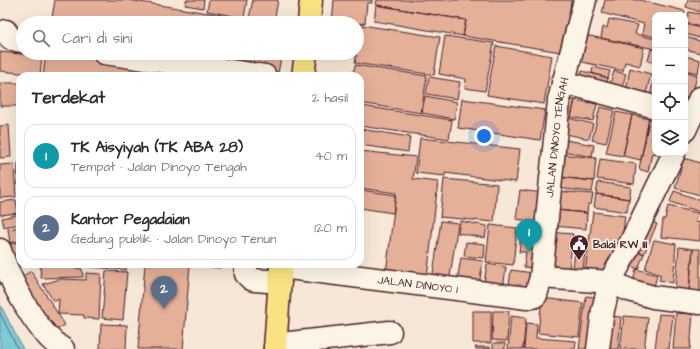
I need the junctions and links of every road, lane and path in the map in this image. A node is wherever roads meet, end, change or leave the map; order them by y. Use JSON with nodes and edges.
{"nodes":[{"id":1,"x":311,"y":0,"type":"edge"},
{"id":2,"x":585,"y":0,"type":"edge"},
{"id":3,"x":310,"y":16,"type":"edge"},
{"id":4,"x":153,"y":60,"type":"edge"},
{"id":5,"x":305,"y":60,"type":"edge"},
{"id":6,"x":237,"y":72,"type":"edge"},
{"id":7,"x":304,"y":72,"type":"edge"},
{"id":8,"x":563,"y":82,"type":"junction"},
{"id":9,"x":652,"y":106,"type":"edge"},
{"id":10,"x":673,"y":156,"type":"edge"},
{"id":11,"x":0,"y":250,"type":"edge"},
{"id":12,"x":246,"y":268,"type":"edge"},
{"id":13,"x":281,"y":271,"type":"edge"},
{"id":14,"x":541,"y":278,"type":"junction"},
{"id":15,"x":610,"y":282,"type":"junction"},
{"id":16,"x":700,"y":303,"type":"edge"},
{"id":17,"x":390,"y":332,"type":"dead end"},
{"id":18,"x":275,"y":348,"type":"edge"},
{"id":19,"x":63,"y":349,"type":"edge"},
{"id":20,"x":598,"y":349,"type":"edge"}],
"edges":[{"from":1,"to":3,"type":"main road"},
{"from":2,"to":8,"type":"street","name":"JALAN DINOYO TENGAH"},
{"from":4,"to":6,"type":"street"},
{"from":5,"to":7,"type":"main road"},
{"from":8,"to":9,"type":"street"},
{"from":8,"to":14,"type":"street","name":"JALAN DINOYO TENGAH"},
{"from":10,"to":15,"type":"street"},
{"from":11,"to":19,"type":"street"},
{"from":12,"to":13,"type":"street"},
{"from":13,"to":14,"type":"street","name":"JALAN DINOYO I"},
{"from":13,"to":18,"type":"main road"},
{"from":14,"to":15,"type":"street"},
{"from":15,"to":16,"type":"street"},
{"from":15,"to":20,"type":"street"},
{"from":17,"to":18,"type":"street"}]}
